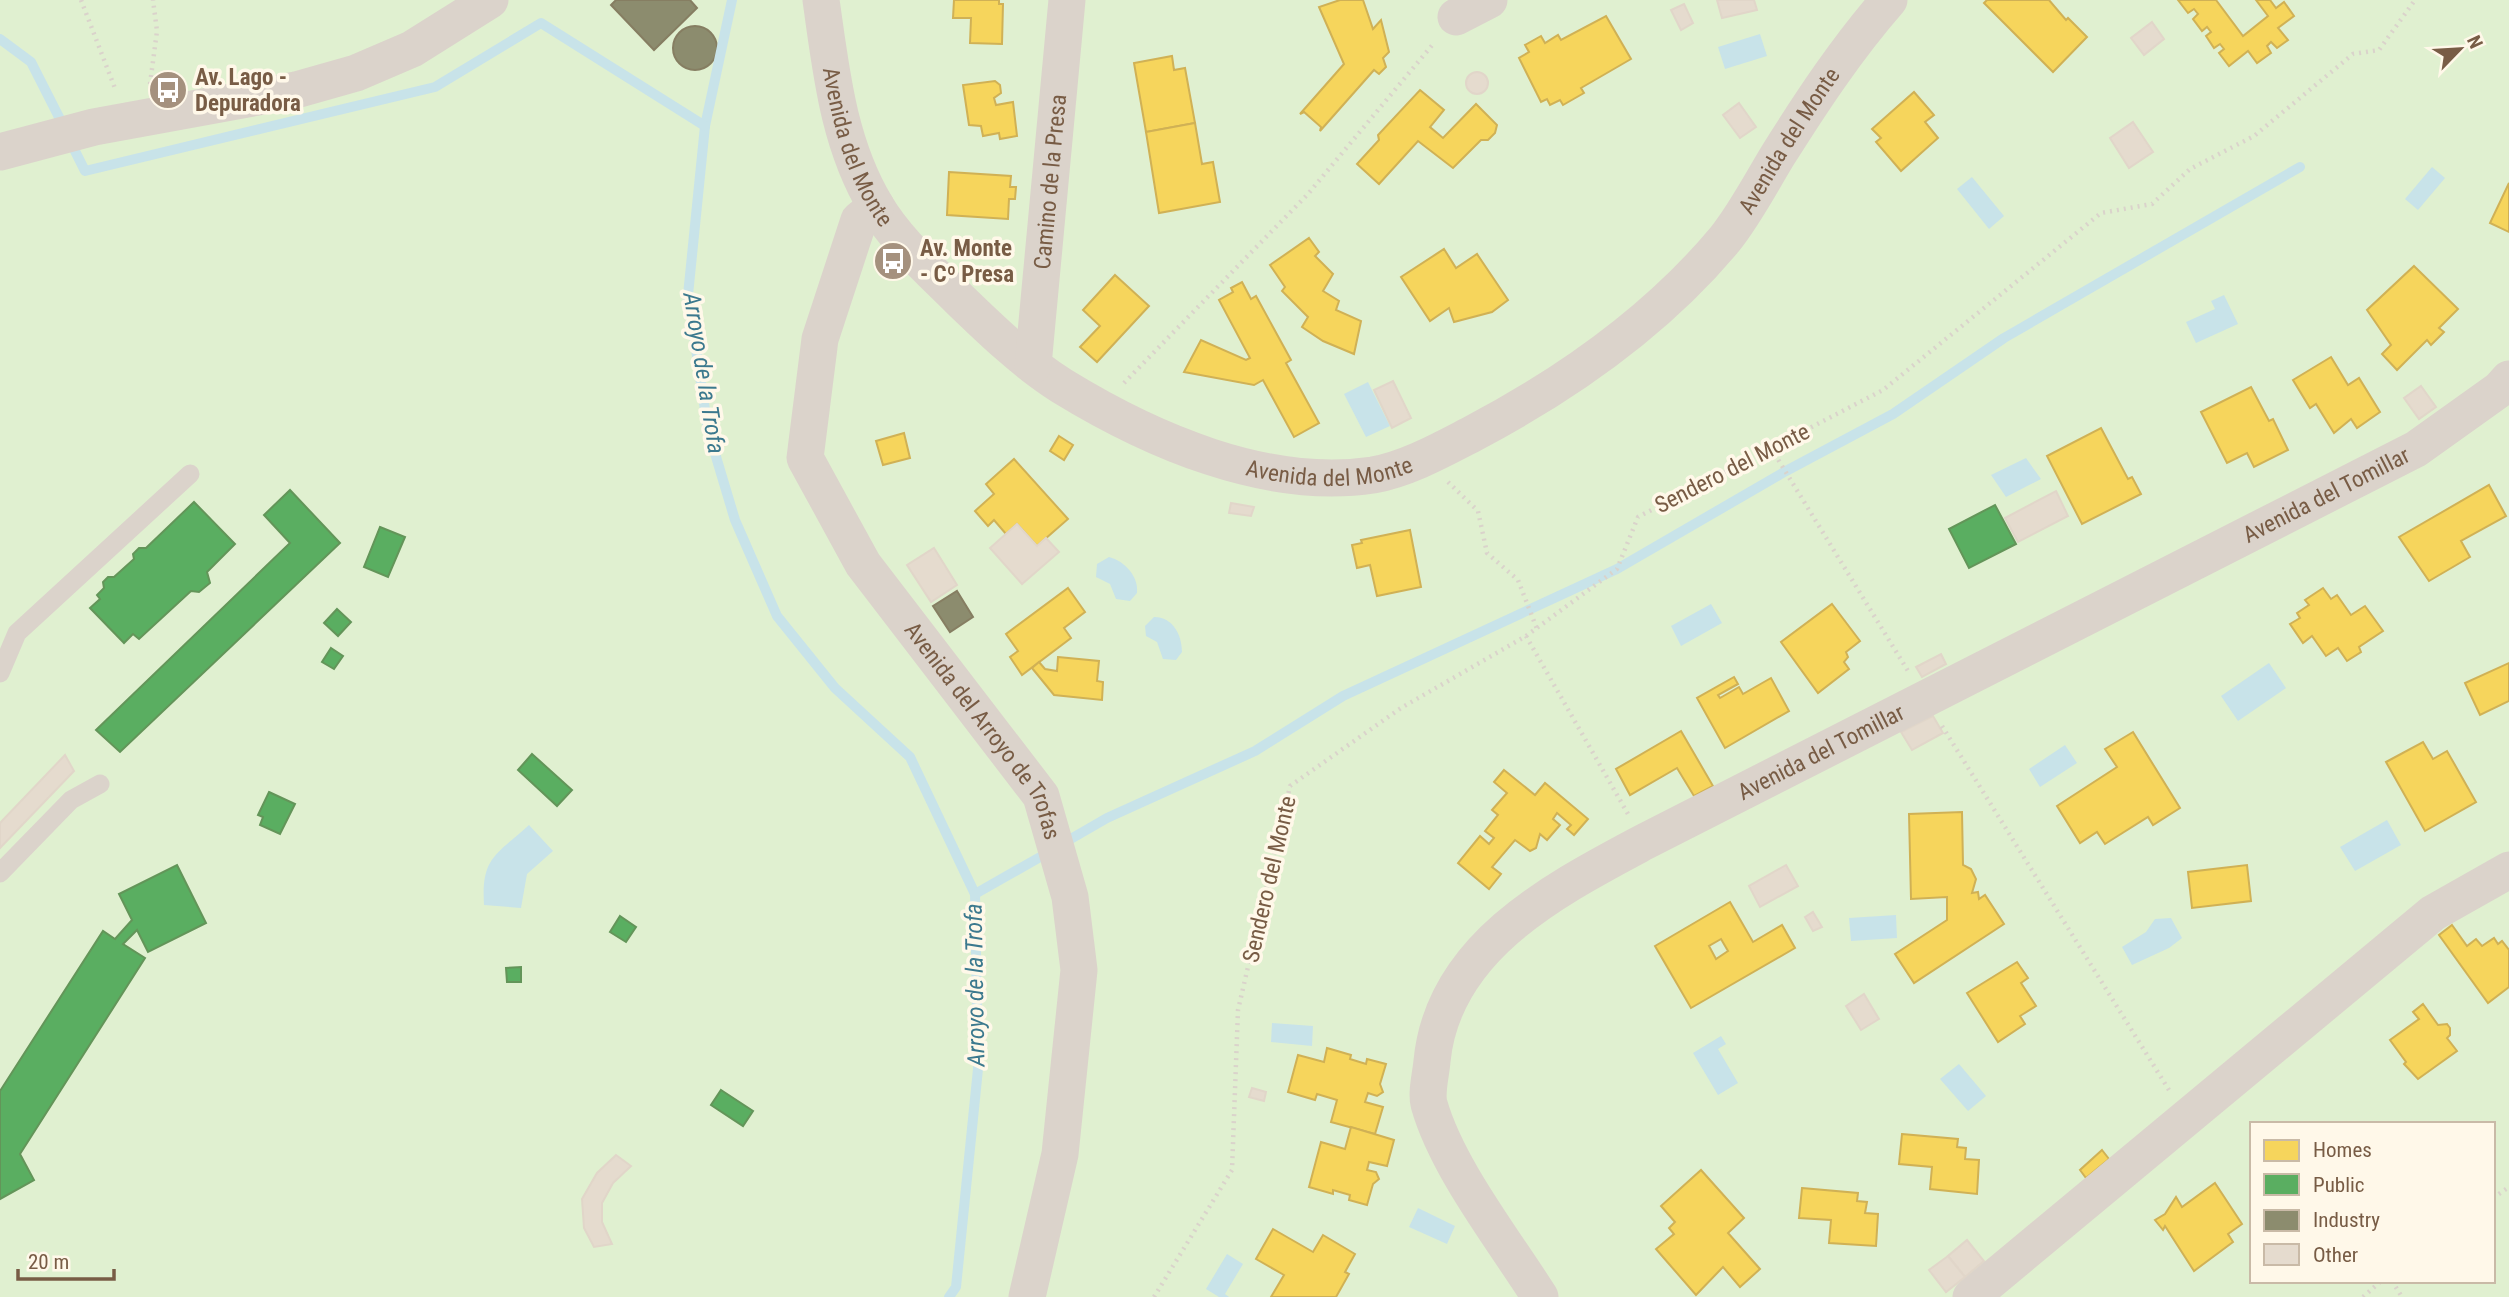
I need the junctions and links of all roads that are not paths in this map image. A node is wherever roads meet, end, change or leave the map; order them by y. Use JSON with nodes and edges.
{"nodes":[{"id":1,"x":490,"y":0,"type":"edge"},
{"id":2,"x":821,"y":0,"type":"edge"},
{"id":3,"x":1067,"y":0,"type":"edge"},
{"id":4,"x":1489,"y":0,"type":"edge"},
{"id":5,"x":1889,"y":0,"type":"edge"},
{"id":6,"x":1456,"y":17,"type":"road end"},
{"id":7,"x":0,"y":152,"type":"edge"},
{"id":8,"x":876,"y":206,"type":"junction"},
{"id":9,"x":1033,"y":365,"type":"junction"},
{"id":10,"x":2509,"y":379,"type":"edge"},
{"id":11,"x":190,"y":474,"type":"dead end"},
{"id":12,"x":0,"y":673,"type":"edge"},
{"id":13,"x":100,"y":784,"type":"dead end"},
{"id":14,"x":2509,"y":870,"type":"edge"},
{"id":15,"x":0,"y":873,"type":"edge"},
{"id":16,"x":1027,"y":1297,"type":"edge"},
{"id":17,"x":1540,"y":1297,"type":"edge"},
{"id":18,"x":1971,"y":1297,"type":"edge"}],
"edges":[{"from":1,"to":7,"type":"street"},
{"from":2,"to":8,"type":"street","name":"Avenida del Monte"},
{"from":3,"to":9,"type":"street","name":"Camino de la Presa"},
{"from":4,"to":6,"type":"street"},
{"from":5,"to":9,"type":"street","name":"Avenida del Monte"},
{"from":8,"to":9,"type":"street","name":"Avenida del Monte"},
{"from":8,"to":16,"type":"street","name":"Avenida del Arroyo de Trofas"},
{"from":10,"to":17,"type":"street","name":"Avenida del Tomillar"},
{"from":11,"to":12,"type":"lane"},
{"from":13,"to":15,"type":"lane"},
{"from":14,"to":18,"type":"street"}]}
